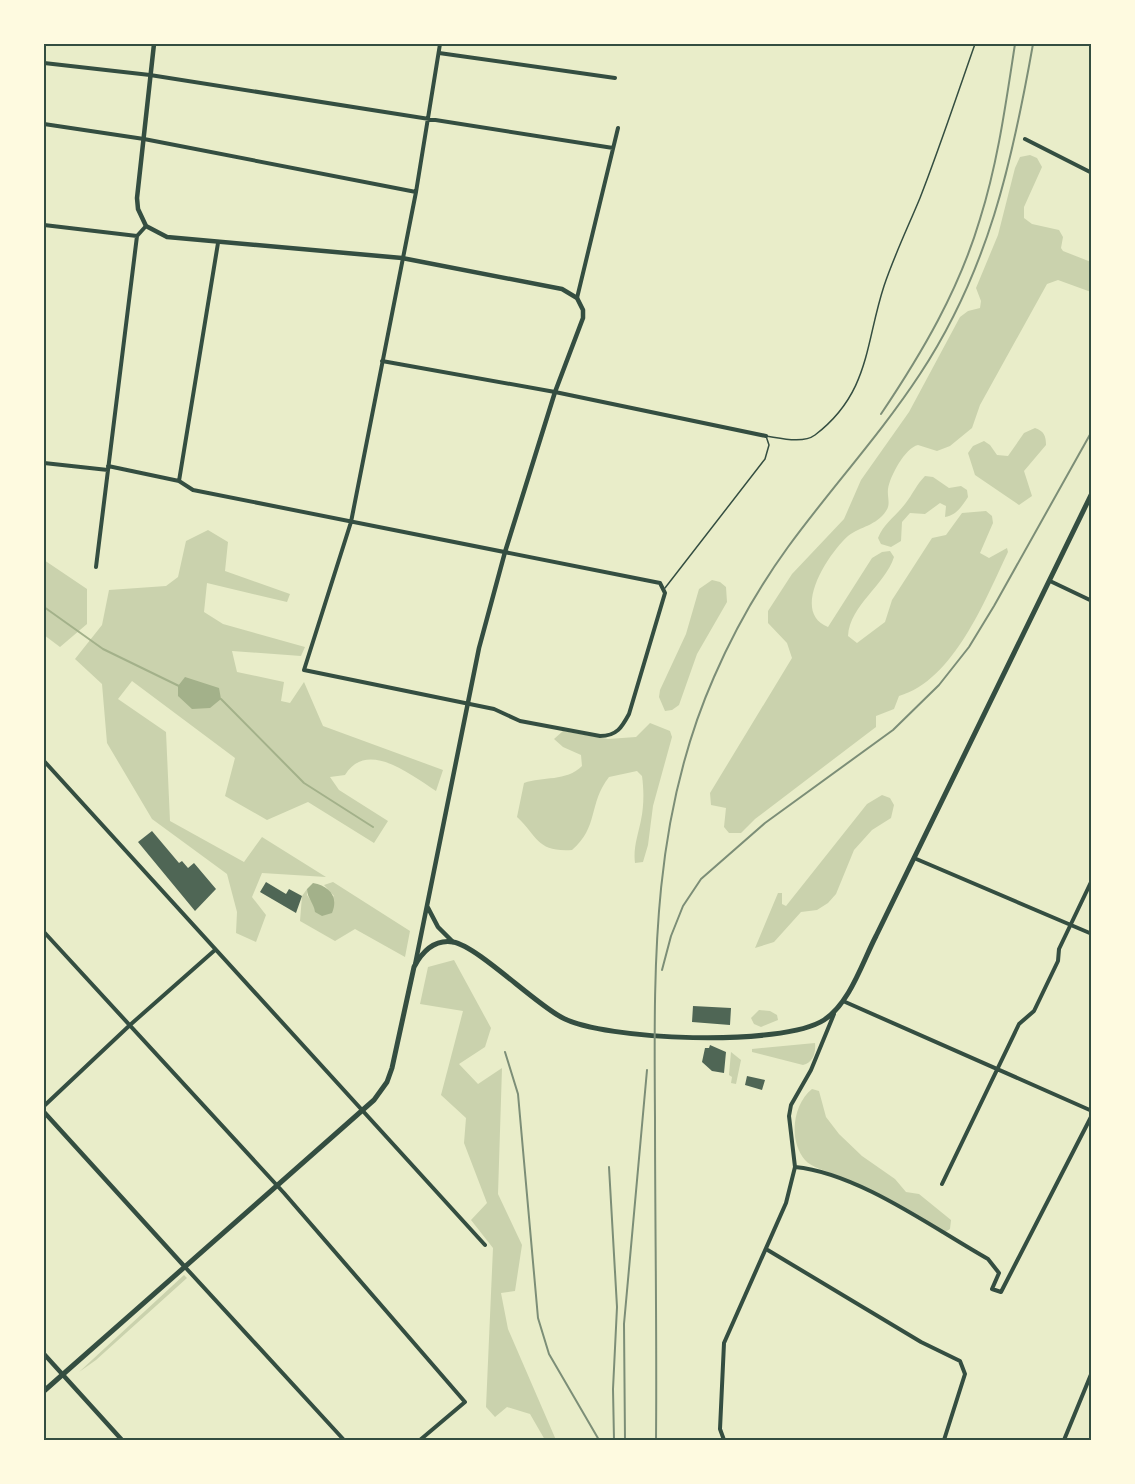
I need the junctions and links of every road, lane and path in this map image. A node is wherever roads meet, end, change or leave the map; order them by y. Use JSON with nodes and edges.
{"nodes":[{"id":1,"x":154,"y":44,"type":"edge"},
{"id":2,"x":435,"y":44,"type":"edge"},
{"id":3,"x":440,"y":44,"type":"edge"},
{"id":4,"x":975,"y":44,"type":"edge"},
{"id":5,"x":439,"y":53,"type":"junction"},
{"id":6,"x":44,"y":63,"type":"edge"},
{"id":7,"x":150,"y":75,"type":"junction"},
{"id":8,"x":615,"y":78,"type":"dead end"},
{"id":9,"x":427,"y":119,"type":"junction"},
{"id":10,"x":44,"y":124,"type":"edge"},
{"id":11,"x":618,"y":128,"type":"dead end"},
{"id":12,"x":144,"y":139,"type":"junction"},
{"id":13,"x":1025,"y":139,"type":"dead end"},
{"id":14,"x":614,"y":148,"type":"junction"},
{"id":15,"x":1092,"y":173,"type":"edge"},
{"id":16,"x":416,"y":192,"type":"junction"},
{"id":17,"x":44,"y":225,"type":"edge"},
{"id":18,"x":146,"y":226,"type":"junction"},
{"id":19,"x":137,"y":237,"type":"junction"},
{"id":20,"x":218,"y":243,"type":"junction"},
{"id":21,"x":402,"y":258,"type":"junction"},
{"id":22,"x":577,"y":298,"type":"junction"},
{"id":23,"x":382,"y":361,"type":"junction"},
{"id":24,"x":555,"y":392,"type":"junction"},
{"id":25,"x":766,"y":436,"type":"junction"},
{"id":26,"x":44,"y":463,"type":"edge"},
{"id":27,"x":108,"y":468,"type":"junction"},
{"id":28,"x":179,"y":481,"type":"junction"},
{"id":29,"x":1092,"y":493,"type":"edge"},
{"id":30,"x":351,"y":522,"type":"junction"},
{"id":31,"x":505,"y":552,"type":"junction"},
{"id":32,"x":96,"y":567,"type":"dead end"},
{"id":33,"x":1050,"y":581,"type":"junction"},
{"id":34,"x":665,"y":589,"type":"junction"},
{"id":35,"x":1092,"y":601,"type":"edge"},
{"id":36,"x":467,"y":704,"type":"junction"},
{"id":37,"x":44,"y":761,"type":"edge"},
{"id":38,"x":914,"y":858,"type":"junction"},
{"id":39,"x":1092,"y":880,"type":"edge"},
{"id":40,"x":427,"y":906,"type":"junction"},
{"id":41,"x":1070,"y":925,"type":"junction"},
{"id":42,"x":44,"y":932,"type":"edge"},
{"id":43,"x":1092,"y":934,"type":"edge"},
{"id":44,"x":453,"y":942,"type":"junction"},
{"id":45,"x":215,"y":950,"type":"junction"},
{"id":46,"x":414,"y":967,"type":"junction"},
{"id":47,"x":843,"y":1000,"type":"junction"},
{"id":48,"x":835,"y":1012,"type":"junction"},
{"id":49,"x":130,"y":1025,"type":"junction"},
{"id":50,"x":998,"y":1070,"type":"junction"},
{"id":51,"x":44,"y":1106,"type":"edge"},
{"id":52,"x":363,"y":1110,"type":"junction"},
{"id":53,"x":44,"y":1112,"type":"edge"},
{"id":54,"x":1092,"y":1113,"type":"edge"},
{"id":55,"x":795,"y":1167,"type":"junction"},
{"id":56,"x":942,"y":1184,"type":"dead end"},
{"id":57,"x":277,"y":1185,"type":"junction"},
{"id":58,"x":485,"y":1245,"type":"dead end"},
{"id":59,"x":765,"y":1249,"type":"junction"},
{"id":60,"x":185,"y":1267,"type":"junction"},
{"id":61,"x":44,"y":1354,"type":"edge"},
{"id":62,"x":1092,"y":1372,"type":"edge"},
{"id":63,"x":62,"y":1375,"type":"junction"},
{"id":64,"x":44,"y":1391,"type":"edge"},
{"id":65,"x":122,"y":1440,"type":"edge"},
{"id":66,"x":344,"y":1440,"type":"edge"},
{"id":67,"x":420,"y":1440,"type":"edge"},
{"id":68,"x":724,"y":1440,"type":"edge"},
{"id":69,"x":944,"y":1440,"type":"edge"},
{"id":70,"x":1064,"y":1440,"type":"edge"}],
"edges":[{"from":1,"to":7,"type":"street"},
{"from":2,"to":3,"type":"street"},
{"from":3,"to":5,"type":"street"},
{"from":4,"to":25,"type":"lane"},
{"from":5,"to":8,"type":"street"},
{"from":5,"to":9,"type":"street"},
{"from":6,"to":7,"type":"street"},
{"from":7,"to":9,"type":"street"},
{"from":7,"to":12,"type":"street"},
{"from":9,"to":14,"type":"street"},
{"from":9,"to":16,"type":"street"},
{"from":10,"to":12,"type":"street"},
{"from":11,"to":14,"type":"street"},
{"from":12,"to":16,"type":"street"},
{"from":12,"to":18,"type":"street"},
{"from":13,"to":15,"type":"street"},
{"from":14,"to":22,"type":"street"},
{"from":16,"to":21,"type":"street"},
{"from":17,"to":19,"type":"street"},
{"from":18,"to":19,"type":"street"},
{"from":18,"to":20,"type":"street"},
{"from":19,"to":27,"type":"street"},
{"from":20,"to":21,"type":"street"},
{"from":20,"to":28,"type":"street"},
{"from":21,"to":22,"type":"street"},
{"from":21,"to":23,"type":"street"},
{"from":22,"to":24,"type":"street"},
{"from":23,"to":24,"type":"street"},
{"from":23,"to":30,"type":"street"},
{"from":24,"to":25,"type":"street"},
{"from":24,"to":31,"type":"street"},
{"from":25,"to":34,"type":"lane"},
{"from":26,"to":27,"type":"street"},
{"from":27,"to":28,"type":"street"},
{"from":27,"to":32,"type":"street"},
{"from":28,"to":30,"type":"street"},
{"from":29,"to":33,"type":"main road"},
{"from":30,"to":31,"type":"street"},
{"from":30,"to":36,"type":"street"},
{"from":31,"to":34,"type":"street"},
{"from":31,"to":36,"type":"street"},
{"from":33,"to":35,"type":"street"},
{"from":33,"to":38,"type":"main road"},
{"from":34,"to":36,"type":"street"},
{"from":36,"to":40,"type":"street"},
{"from":37,"to":45,"type":"street"},
{"from":38,"to":41,"type":"street"},
{"from":38,"to":47,"type":"main road"},
{"from":39,"to":41,"type":"street"},
{"from":40,"to":44,"type":"street"},
{"from":40,"to":46,"type":"street"},
{"from":41,"to":43,"type":"street"},
{"from":41,"to":50,"type":"street"},
{"from":42,"to":49,"type":"street"},
{"from":44,"to":46,"type":"main road"},
{"from":44,"to":48,"type":"main road"},
{"from":45,"to":49,"type":"street"},
{"from":45,"to":52,"type":"street"},
{"from":46,"to":52,"type":"main road"},
{"from":47,"to":48,"type":"main road"},
{"from":47,"to":50,"type":"street"},
{"from":48,"to":55,"type":"street"},
{"from":49,"to":51,"type":"street"},
{"from":49,"to":57,"type":"street"},
{"from":50,"to":54,"type":"street"},
{"from":50,"to":56,"type":"street"},
{"from":52,"to":57,"type":"main road"},
{"from":52,"to":58,"type":"street"},
{"from":53,"to":60,"type":"street"},
{"from":54,"to":55,"type":"street"},
{"from":55,"to":59,"type":"street"},
{"from":57,"to":60,"type":"main road"},
{"from":57,"to":67,"type":"street"},
{"from":59,"to":68,"type":"street"},
{"from":59,"to":69,"type":"street"},
{"from":60,"to":63,"type":"main road"},
{"from":60,"to":66,"type":"street"},
{"from":61,"to":63,"type":"street"},
{"from":62,"to":70,"type":"street"},
{"from":63,"to":64,"type":"main road"},
{"from":63,"to":65,"type":"street"}]}
